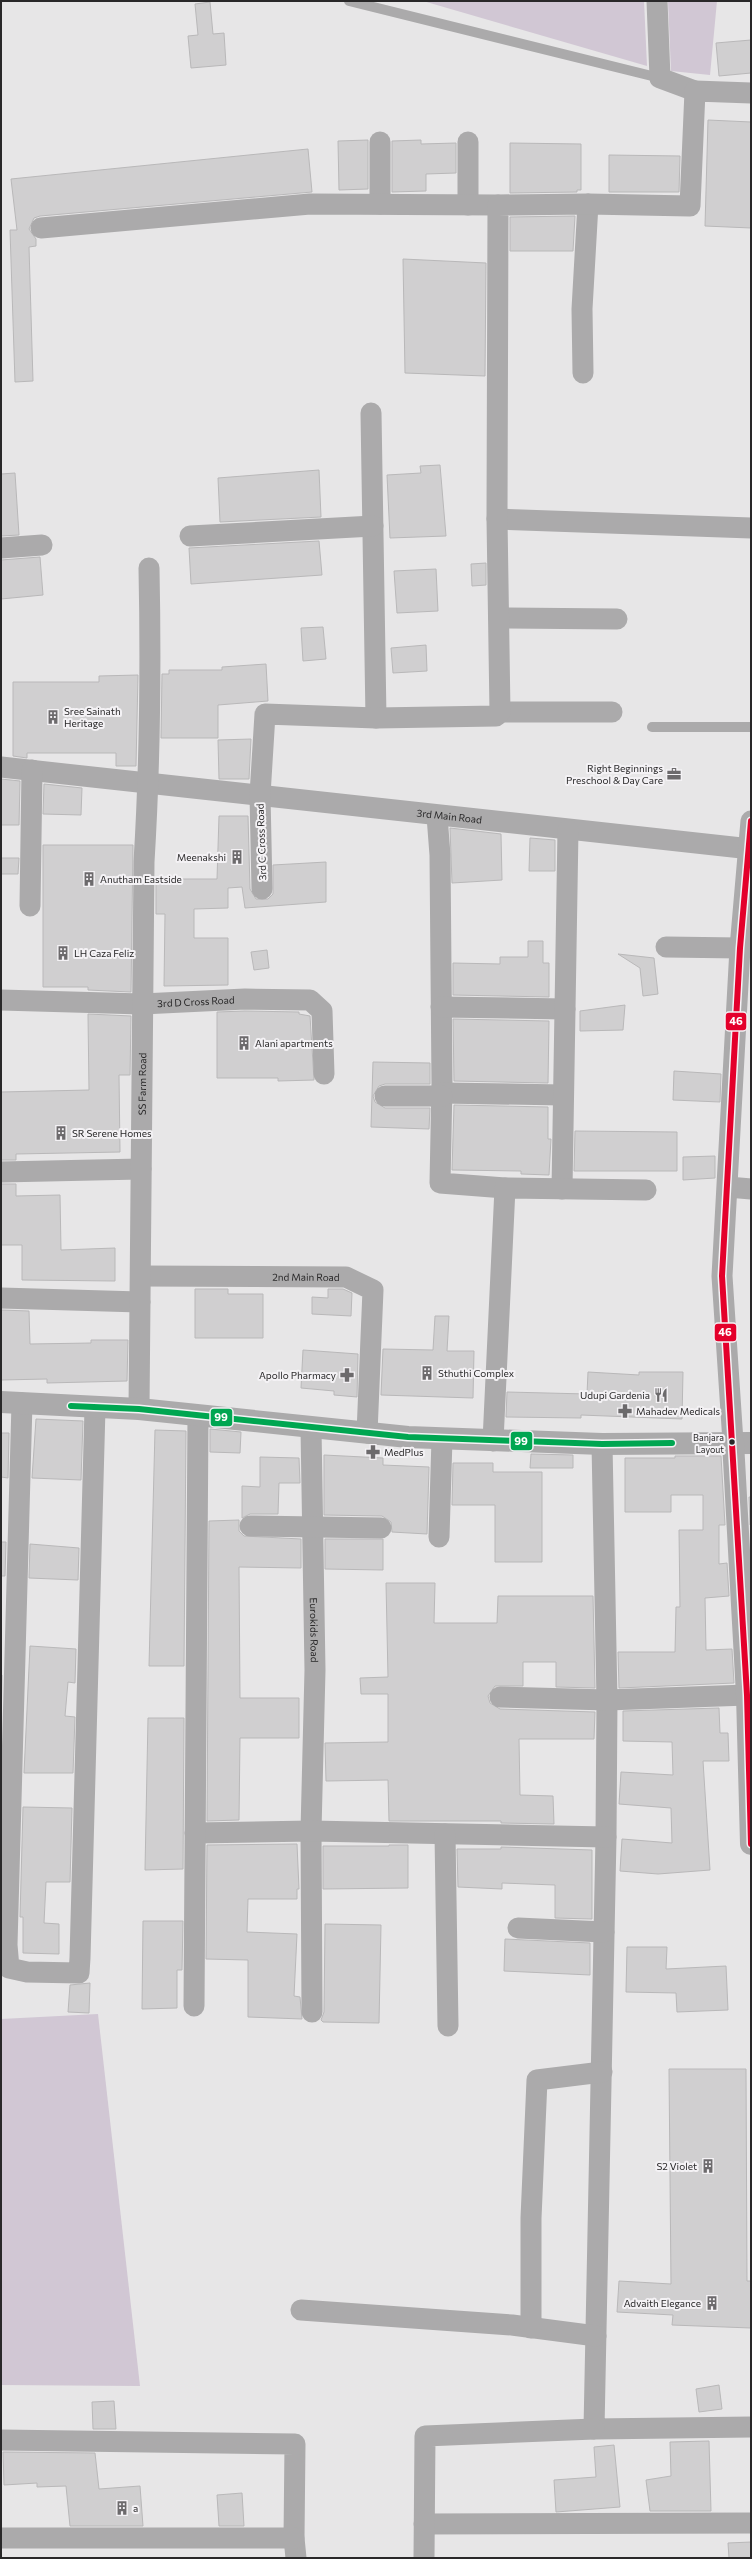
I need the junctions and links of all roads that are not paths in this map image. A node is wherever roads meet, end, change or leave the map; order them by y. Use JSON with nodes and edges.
{"nodes":[{"id":1,"x":349,"y":1,"type":"edge"},
{"id":2,"x":657,"y":1,"type":"edge"},
{"id":3,"x":660,"y":78,"type":"junction"},
{"id":4,"x":694,"y":91,"type":"junction"},
{"id":5,"x":751,"y":93,"type":"edge"},
{"id":6,"x":380,"y":142,"type":"dead end"},
{"id":7,"x":468,"y":142,"type":"dead end"},
{"id":8,"x":380,"y":204,"type":"junction"},
{"id":9,"x":588,"y":204,"type":"junction"},
{"id":10,"x":468,"y":205,"type":"junction"},
{"id":11,"x":498,"y":205,"type":"junction"},
{"id":12,"x":41,"y":228,"type":"dead end"},
{"id":13,"x":583,"y":373,"type":"dead end"},
{"id":14,"x":371,"y":413,"type":"dead end"},
{"id":15,"x":497,"y":519,"type":"junction"},
{"id":16,"x":373,"y":526,"type":"junction"},
{"id":17,"x":751,"y":528,"type":"edge"},
{"id":18,"x":190,"y":536,"type":"dead end"},
{"id":19,"x":42,"y":545,"type":"dead end"},
{"id":20,"x":1,"y":548,"type":"edge"},
{"id":21,"x":149,"y":568,"type":"dead end"},
{"id":22,"x":499,"y":618,"type":"junction"},
{"id":23,"x":617,"y":619,"type":"dead end"},
{"id":24,"x":500,"y":712,"type":"junction"},
{"id":25,"x":612,"y":712,"type":"dead end"},
{"id":26,"x":376,"y":718,"type":"junction"},
{"id":27,"x":652,"y":727,"type":"dead end"},
{"id":28,"x":751,"y":727,"type":"edge"},
{"id":29,"x":1,"y":767,"type":"edge"},
{"id":30,"x":32,"y":770,"type":"junction"},
{"id":31,"x":148,"y":783,"type":"junction"},
{"id":32,"x":260,"y":795,"type":"junction"},
{"id":33,"x":437,"y":816,"type":"junction"},
{"id":34,"x":751,"y":821,"type":"edge"},
{"id":35,"x":568,"y":830,"type":"junction"},
{"id":36,"x":749,"y":849,"type":"edge"},
{"id":37,"x":262,"y":889,"type":"dead end"},
{"id":38,"x":30,"y":906,"type":"dead end"},
{"id":39,"x":666,"y":947,"type":"dead end"},
{"id":40,"x":740,"y":948,"type":"junction"},
{"id":41,"x":1,"y":1000,"type":"edge"},
{"id":42,"x":142,"y":1004,"type":"junction"},
{"id":43,"x":441,"y":1007,"type":"junction"},
{"id":44,"x":565,"y":1009,"type":"junction"},
{"id":45,"x":324,"y":1074,"type":"dead end"},
{"id":46,"x":442,"y":1094,"type":"junction"},
{"id":47,"x":563,"y":1095,"type":"junction"},
{"id":48,"x":386,"y":1096,"type":"dead end"},
{"id":49,"x":141,"y":1169,"type":"junction"},
{"id":50,"x":1,"y":1172,"type":"edge"},
{"id":51,"x":728,"y":1187,"type":"junction"},
{"id":52,"x":505,"y":1188,"type":"junction"},
{"id":53,"x":562,"y":1189,"type":"junction"},
{"id":54,"x":751,"y":1189,"type":"edge"},
{"id":55,"x":646,"y":1190,"type":"dead end"},
{"id":56,"x":141,"y":1276,"type":"junction"},
{"id":57,"x":1,"y":1298,"type":"edge"},
{"id":58,"x":140,"y":1302,"type":"junction"},
{"id":59,"x":1,"y":1402,"type":"edge"},
{"id":60,"x":22,"y":1404,"type":"junction"},
{"id":61,"x":95,"y":1408,"type":"junction"},
{"id":62,"x":139,"y":1409,"type":"junction"},
{"id":63,"x":198,"y":1416,"type":"junction"},
{"id":64,"x":311,"y":1428,"type":"junction"},
{"id":65,"x":367,"y":1433,"type":"junction"},
{"id":66,"x":442,"y":1439,"type":"junction"},
{"id":67,"x":493,"y":1442,"type":"junction"},
{"id":68,"x":742,"y":1443,"type":"edge"},
{"id":69,"x":602,"y":1444,"type":"junction"},
{"id":70,"x":250,"y":1526,"type":"dead end"},
{"id":71,"x":312,"y":1527,"type":"junction"},
{"id":72,"x":381,"y":1528,"type":"dead end"},
{"id":73,"x":439,"y":1537,"type":"dead end"},
{"id":74,"x":747,"y":1695,"type":"junction"},
{"id":75,"x":500,"y":1697,"type":"dead end"},
{"id":76,"x":607,"y":1700,"type":"junction"},
{"id":77,"x":751,"y":1831,"type":"edge"},
{"id":78,"x":311,"y":1832,"type":"junction"},
{"id":79,"x":195,"y":1833,"type":"junction"},
{"id":80,"x":445,"y":1834,"type":"junction"},
{"id":81,"x":606,"y":1837,"type":"junction"},
{"id":82,"x":518,"y":1928,"type":"dead end"},
{"id":83,"x":604,"y":1932,"type":"junction"},
{"id":84,"x":194,"y":2006,"type":"dead end"},
{"id":85,"x":312,"y":2012,"type":"dead end"},
{"id":86,"x":448,"y":2026,"type":"dead end"},
{"id":87,"x":602,"y":2072,"type":"junction"},
{"id":88,"x":301,"y":2310,"type":"dead end"},
{"id":89,"x":531,"y":2328,"type":"junction"},
{"id":90,"x":596,"y":2336,"type":"junction"},
{"id":91,"x":751,"y":2427,"type":"edge"},
{"id":92,"x":594,"y":2429,"type":"junction"},
{"id":93,"x":1,"y":2440,"type":"edge"},
{"id":94,"x":424,"y":2524,"type":"junction"},
{"id":95,"x":751,"y":2524,"type":"edge"},
{"id":96,"x":1,"y":2538,"type":"edge"},
{"id":97,"x":295,"y":2548,"type":"edge"},
{"id":98,"x":424,"y":2558,"type":"edge"}],
"edges":[{"from":1,"to":3,"type":"lane"},
{"from":2,"to":3,"type":"street"},
{"from":3,"to":4,"type":"street"},
{"from":4,"to":5,"type":"street"},
{"from":4,"to":9,"type":"street"},
{"from":6,"to":8,"type":"street"},
{"from":7,"to":10,"type":"street"},
{"from":8,"to":10,"type":"street"},
{"from":8,"to":12,"type":"street"},
{"from":9,"to":11,"type":"street"},
{"from":9,"to":13,"type":"street"},
{"from":10,"to":11,"type":"street"},
{"from":11,"to":15,"type":"street"},
{"from":14,"to":16,"type":"street"},
{"from":15,"to":17,"type":"street"},
{"from":15,"to":22,"type":"street"},
{"from":16,"to":18,"type":"street"},
{"from":16,"to":26,"type":"street"},
{"from":19,"to":20,"type":"street"},
{"from":21,"to":31,"type":"street","name":"SS Farm Road"},
{"from":22,"to":23,"type":"street"},
{"from":22,"to":24,"type":"street"},
{"from":24,"to":25,"type":"street"},
{"from":24,"to":26,"type":"street"},
{"from":26,"to":32,"type":"street","name":"3rd C Cross Road"},
{"from":27,"to":28,"type":"lane"},
{"from":29,"to":30,"type":"street","name":"3rd Main Road"},
{"from":30,"to":31,"type":"street","name":"3rd Main Road"},
{"from":30,"to":38,"type":"street"},
{"from":31,"to":32,"type":"street","name":"3rd Main Road"},
{"from":31,"to":42,"type":"street","name":"SS Farm Road"},
{"from":32,"to":33,"type":"street","name":"3rd Main Road"},
{"from":32,"to":37,"type":"street","name":"3rd C Cross Road"},
{"from":33,"to":35,"type":"street","name":"3rd Main Road"},
{"from":33,"to":43,"type":"street"},
{"from":34,"to":36,"type":"street"},
{"from":35,"to":36,"type":"street","name":"3rd Main Road"},
{"from":35,"to":44,"type":"street"},
{"from":36,"to":40,"type":"street"},
{"from":39,"to":40,"type":"street"},
{"from":40,"to":51,"type":"street"},
{"from":41,"to":42,"type":"street","name":"3rd D Cross Road"},
{"from":42,"to":45,"type":"street","name":"3rd D Cross Road"},
{"from":42,"to":49,"type":"street","name":"SS Farm Road"},
{"from":43,"to":44,"type":"street"},
{"from":43,"to":46,"type":"street"},
{"from":44,"to":47,"type":"street"},
{"from":46,"to":47,"type":"street"},
{"from":46,"to":48,"type":"street"},
{"from":46,"to":52,"type":"street"},
{"from":47,"to":53,"type":"street"},
{"from":49,"to":50,"type":"street"},
{"from":49,"to":56,"type":"street","name":"SS Farm Road"},
{"from":51,"to":54,"type":"street"},
{"from":51,"to":68,"type":"street"},
{"from":52,"to":53,"type":"street"},
{"from":52,"to":67,"type":"street"},
{"from":53,"to":55,"type":"street"},
{"from":56,"to":58,"type":"street","name":"SS Farm Road"},
{"from":56,"to":65,"type":"street","name":"2nd Main Road"},
{"from":57,"to":58,"type":"street"},
{"from":58,"to":62,"type":"street","name":"SS Farm Road"},
{"from":59,"to":60,"type":"street"},
{"from":60,"to":61,"type":"street"},
{"from":60,"to":61,"type":"street"},
{"from":61,"to":62,"type":"street"},
{"from":62,"to":63,"type":"street"},
{"from":63,"to":64,"type":"street"},
{"from":63,"to":79,"type":"street"},
{"from":64,"to":65,"type":"street"},
{"from":64,"to":71,"type":"street","name":"Eurokids Road"},
{"from":65,"to":66,"type":"street"},
{"from":66,"to":67,"type":"street"},
{"from":66,"to":73,"type":"street"},
{"from":67,"to":69,"type":"street"},
{"from":68,"to":69,"type":"street"},
{"from":68,"to":74,"type":"street"},
{"from":69,"to":76,"type":"street"},
{"from":70,"to":71,"type":"street"},
{"from":71,"to":72,"type":"street"},
{"from":71,"to":78,"type":"street","name":"Eurokids Road"},
{"from":74,"to":76,"type":"street"},
{"from":74,"to":77,"type":"street"},
{"from":75,"to":76,"type":"street"},
{"from":76,"to":81,"type":"street"},
{"from":78,"to":79,"type":"street"},
{"from":78,"to":80,"type":"street"},
{"from":78,"to":85,"type":"street","name":"Eurokids Road"},
{"from":79,"to":84,"type":"street"},
{"from":80,"to":81,"type":"street"},
{"from":80,"to":86,"type":"street"},
{"from":81,"to":83,"type":"street"},
{"from":82,"to":83,"type":"street"},
{"from":83,"to":87,"type":"street"},
{"from":87,"to":89,"type":"street"},
{"from":87,"to":90,"type":"street"},
{"from":88,"to":89,"type":"street"},
{"from":89,"to":90,"type":"street"},
{"from":90,"to":92,"type":"street"},
{"from":91,"to":92,"type":"street"},
{"from":92,"to":94,"type":"street"},
{"from":93,"to":97,"type":"street"},
{"from":94,"to":95,"type":"street"},
{"from":94,"to":98,"type":"street"},
{"from":96,"to":97,"type":"street"}]}
